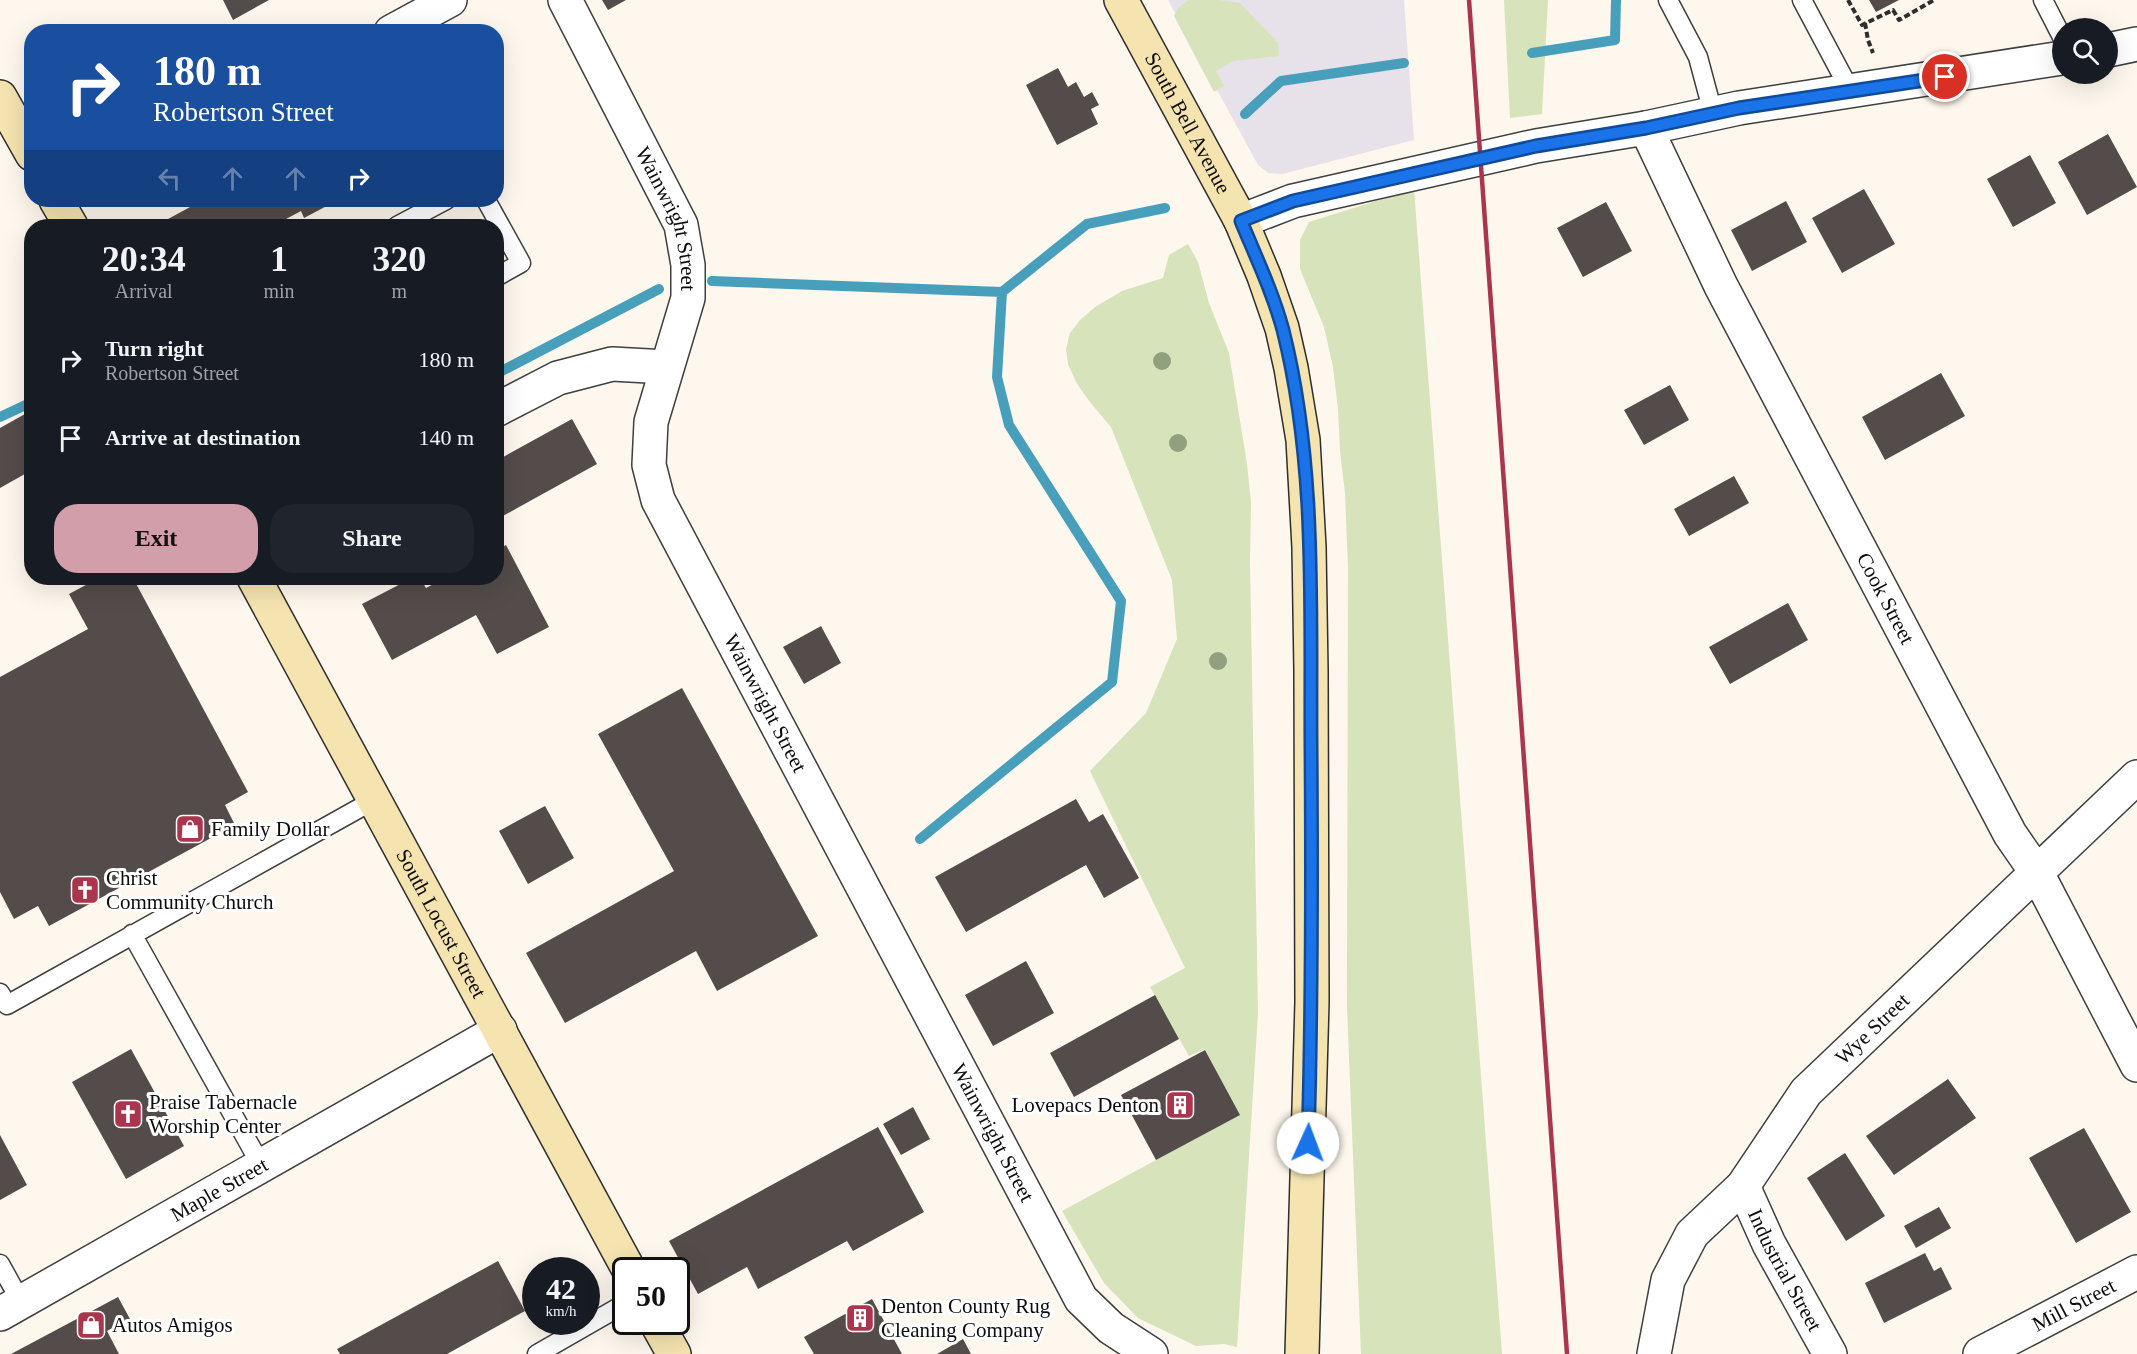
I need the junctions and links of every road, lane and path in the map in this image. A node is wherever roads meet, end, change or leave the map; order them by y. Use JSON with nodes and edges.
{"nodes":[{"id":1,"x":450,"y":0,"type":"edge"},
{"id":2,"x":565,"y":0,"type":"edge"},
{"id":3,"x":1121,"y":0,"type":"edge"},
{"id":4,"x":1668,"y":0,"type":"edge"},
{"id":5,"x":1802,"y":0,"type":"edge"},
{"id":6,"x":1848,"y":0,"type":"edge"},
{"id":7,"x":1934,"y":0,"type":"edge"},
{"id":8,"x":2043,"y":0,"type":"edge"},
{"id":9,"x":2052,"y":18,"type":"edge"},
{"id":10,"x":1865,"y":23,"type":"junction"},
{"id":11,"x":406,"y":24,"type":"edge"},
{"id":12,"x":2137,"y":44,"type":"edge"},
{"id":13,"x":2118,"y":48,"type":"edge"},
{"id":14,"x":1873,"y":53,"type":"dead end"},
{"id":15,"x":2052,"y":60,"type":"edge"},
{"id":16,"x":1851,"y":92,"type":"junction"},
{"id":17,"x":0,"y":97,"type":"edge"},
{"id":18,"x":1713,"y":113,"type":"junction"},
{"id":19,"x":1646,"y":128,"type":"junction"},
{"id":20,"x":24,"y":140,"type":"edge"},
{"id":21,"x":433,"y":207,"type":"edge"},
{"id":22,"x":410,"y":219,"type":"edge"},
{"id":23,"x":1241,"y":221,"type":"junction"},
{"id":24,"x":504,"y":232,"type":"edge"},
{"id":25,"x":504,"y":273,"type":"edge"},
{"id":26,"x":667,"y":367,"type":"junction"},
{"id":27,"x":504,"y":406,"type":"edge"},
{"id":28,"x":258,"y":585,"type":"edge"},
{"id":29,"x":2137,"y":777,"type":"edge"},
{"id":30,"x":374,"y":800,"type":"junction"},
{"id":31,"x":2037,"y":873,"type":"junction"},
{"id":32,"x":132,"y":934,"type":"junction"},
{"id":33,"x":2,"y":1002,"type":"edge"},
{"id":34,"x":500,"y":1030,"type":"junction"},
{"id":35,"x":2137,"y":1065,"type":"edge"},
{"id":36,"x":261,"y":1165,"type":"junction"},
{"id":37,"x":1743,"y":1186,"type":"junction"},
{"id":38,"x":622,"y":1257,"type":"edge"},
{"id":39,"x":0,"y":1264,"type":"edge"},
{"id":40,"x":2137,"y":1272,"type":"edge"},
{"id":41,"x":11,"y":1308,"type":"edge"},
{"id":42,"x":612,"y":1311,"type":"edge"},
{"id":43,"x":663,"y":1335,"type":"edge"},
{"id":44,"x":537,"y":1354,"type":"edge"},
{"id":45,"x":674,"y":1354,"type":"edge"},
{"id":46,"x":1151,"y":1354,"type":"edge"},
{"id":47,"x":1302,"y":1354,"type":"edge"},
{"id":48,"x":1654,"y":1354,"type":"edge"},
{"id":49,"x":1830,"y":1354,"type":"edge"},
{"id":50,"x":1980,"y":1354,"type":"edge"}],
"edges":[{"from":1,"to":11,"type":"street"},
{"from":2,"to":26,"type":"street","name":"Wainwright Street"},
{"from":3,"to":23,"type":"main road","name":"South Bell Avenue"},
{"from":4,"to":18,"type":"lane"},
{"from":5,"to":16,"type":"lane"},
{"from":6,"to":10,"type":"path"},
{"from":7,"to":10,"type":"path"},
{"from":8,"to":9,"type":"lane"},
{"from":10,"to":14,"type":"path"},
{"from":12,"to":13,"type":"street"},
{"from":15,"to":16,"type":"street"},
{"from":16,"to":18,"type":"street"},
{"from":17,"to":20,"type":"main road"},
{"from":18,"to":19,"type":"street"},
{"from":19,"to":23,"type":"street"},
{"from":19,"to":31,"type":"street","name":"Cook Street"},
{"from":21,"to":22,"type":"lane"},
{"from":23,"to":47,"type":"main road","name":"South Bell Avenue"},
{"from":24,"to":25,"type":"lane"},
{"from":26,"to":27,"type":"street"},
{"from":26,"to":46,"type":"street","name":"Wainwright Street"},
{"from":28,"to":30,"type":"main road","name":"South Locust Street"},
{"from":29,"to":31,"type":"street","name":"Wye Street"},
{"from":30,"to":32,"type":"lane"},
{"from":30,"to":34,"type":"main road","name":"South Locust Street"},
{"from":31,"to":35,"type":"street","name":"Cook Street"},
{"from":31,"to":37,"type":"street","name":"Wye Street"},
{"from":32,"to":33,"type":"lane"},
{"from":32,"to":36,"type":"lane"},
{"from":34,"to":36,"type":"street","name":"Maple Street"},
{"from":34,"to":38,"type":"main road","name":"South Locust Street"},
{"from":36,"to":41,"type":"street","name":"Maple Street"},
{"from":37,"to":48,"type":"street","name":"Wye Street"},
{"from":37,"to":49,"type":"street","name":"Industrial Street"},
{"from":39,"to":41,"type":"lane"},
{"from":40,"to":50,"type":"street","name":"Mill Street"},
{"from":42,"to":44,"type":"lane"},
{"from":43,"to":45,"type":"main road"}]}
